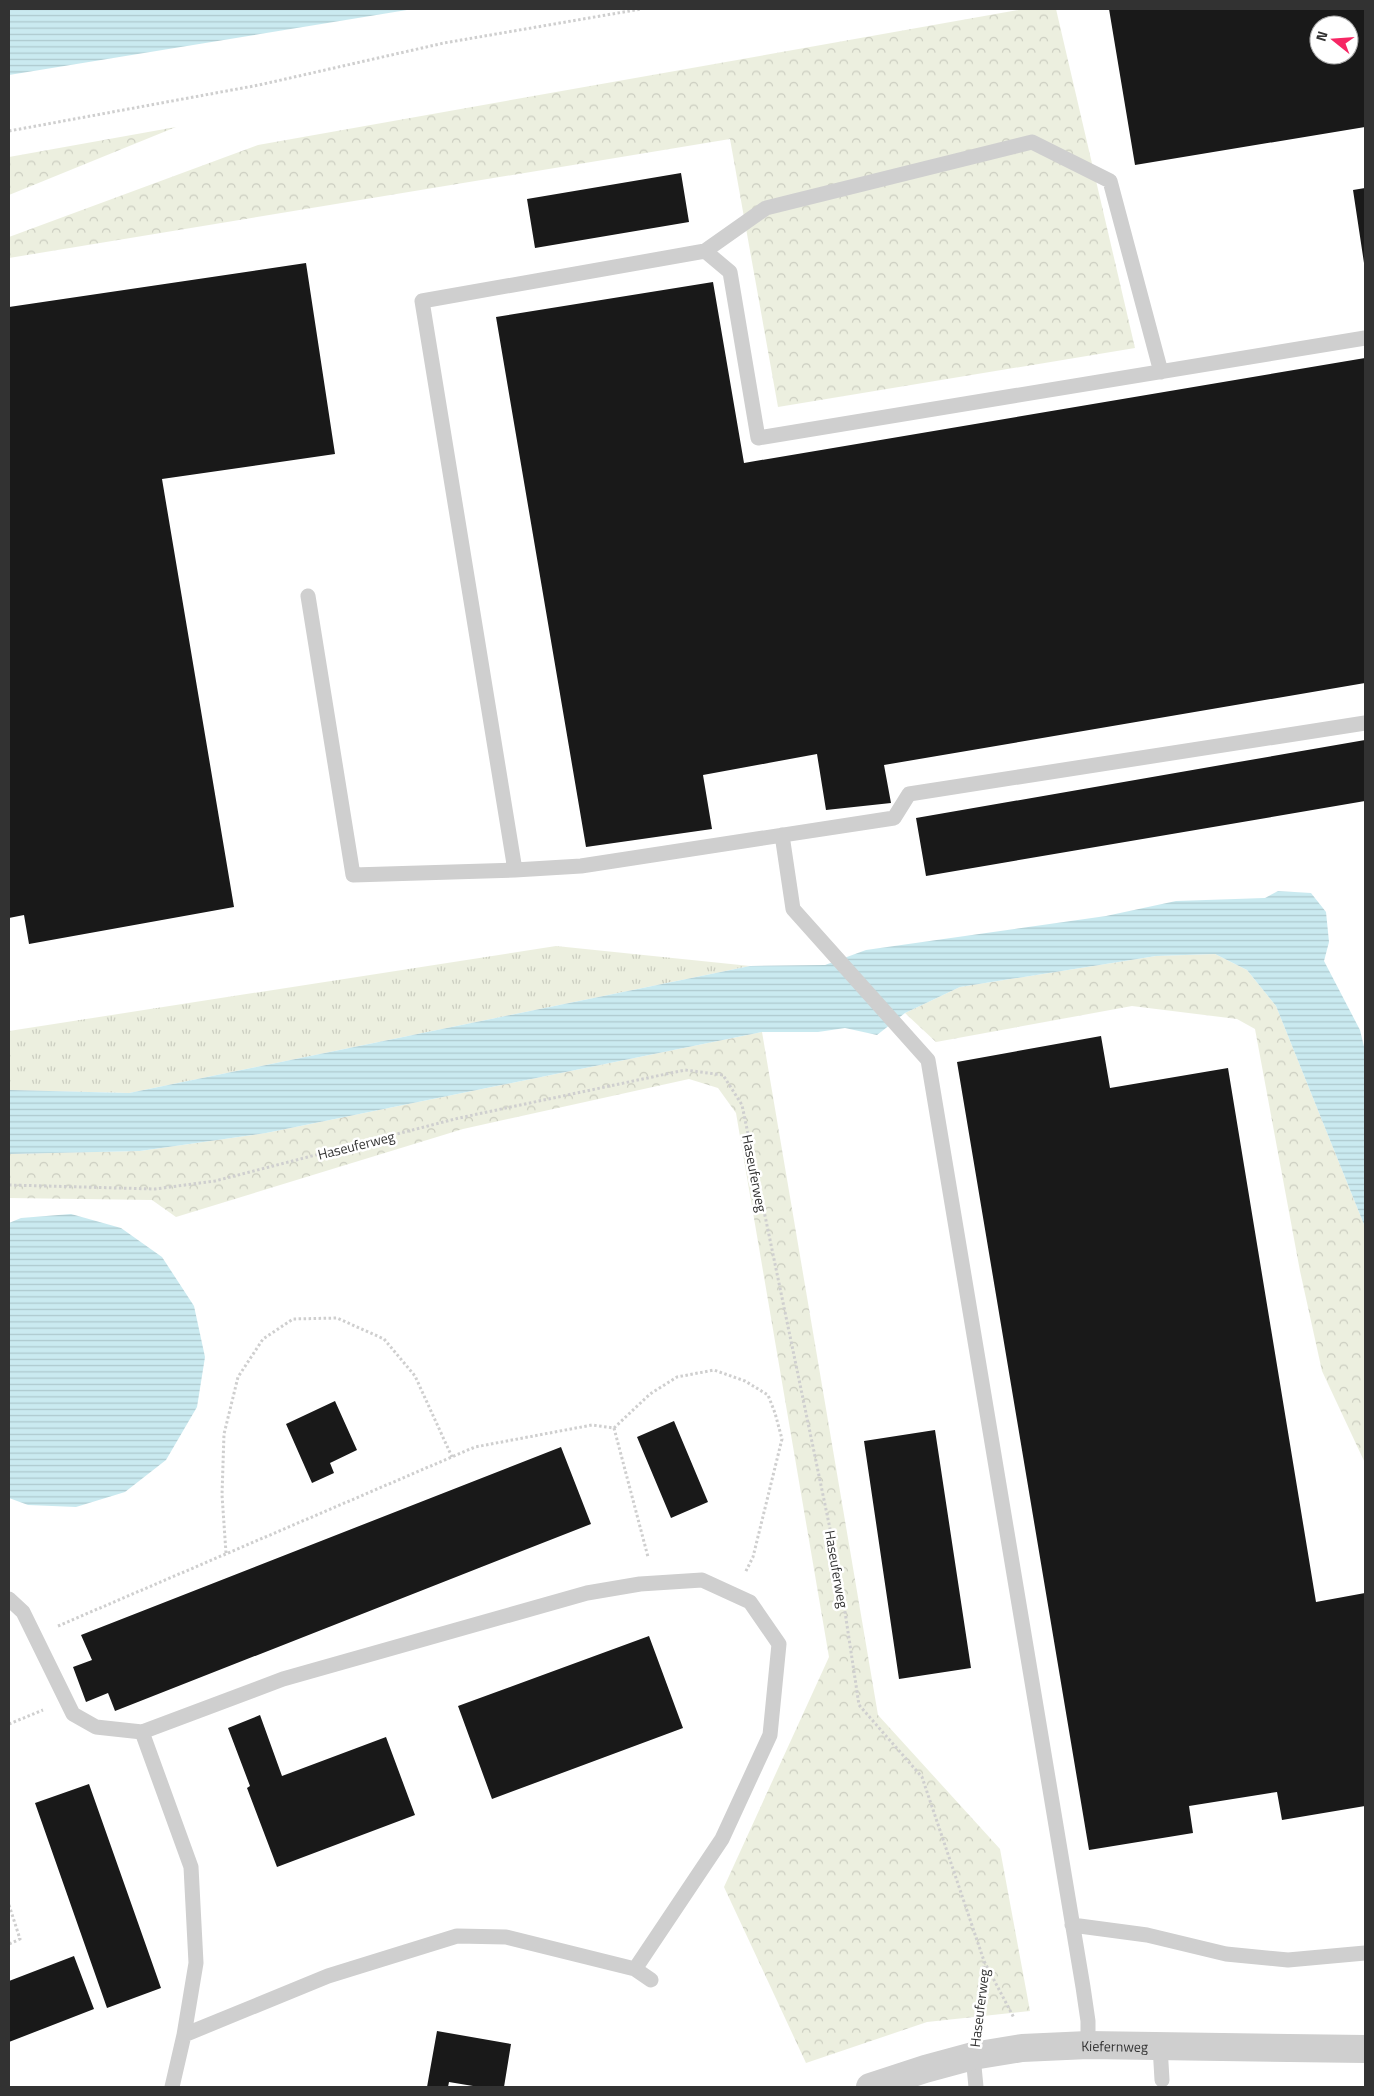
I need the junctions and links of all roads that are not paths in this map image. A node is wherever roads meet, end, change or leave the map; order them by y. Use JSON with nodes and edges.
{"nodes":[{"id":1,"x":704,"y":251,"type":"junction"},
{"id":2,"x":1365,"y":338,"type":"edge"},
{"id":3,"x":1161,"y":372,"type":"junction"},
{"id":4,"x":308,"y":596,"type":"dead end"},
{"id":5,"x":1365,"y":723,"type":"edge"},
{"id":6,"x":782,"y":835,"type":"junction"},
{"id":7,"x":515,"y":870,"type":"junction"},
{"id":8,"x":9,"y":1599,"type":"edge"},
{"id":9,"x":142,"y":1732,"type":"junction"},
{"id":10,"x":1072,"y":1925,"type":"junction"},
{"id":11,"x":1365,"y":1953,"type":"edge"},
{"id":12,"x":635,"y":1968,"type":"junction"},
{"id":13,"x":651,"y":1980,"type":"dead end"},
{"id":14,"x":184,"y":2035,"type":"junction"},
{"id":15,"x":1088,"y":2045,"type":"junction"},
{"id":16,"x":1160,"y":2046,"type":"junction"},
{"id":17,"x":1365,"y":2049,"type":"edge"},
{"id":18,"x":973,"y":2056,"type":"junction"},
{"id":19,"x":1162,"y":2080,"type":"dead end"},
{"id":20,"x":172,"y":2087,"type":"edge"},
{"id":21,"x":870,"y":2087,"type":"edge"},
{"id":22,"x":976,"y":2087,"type":"edge"}],
"edges":[{"from":1,"to":3,"type":"lane"},
{"from":1,"to":3,"type":"lane"},
{"from":1,"to":7,"type":"lane"},
{"from":2,"to":3,"type":"lane"},
{"from":4,"to":7,"type":"lane"},
{"from":5,"to":6,"type":"lane"},
{"from":6,"to":7,"type":"lane"},
{"from":6,"to":10,"type":"lane"},
{"from":8,"to":9,"type":"lane"},
{"from":9,"to":12,"type":"lane"},
{"from":9,"to":14,"type":"lane"},
{"from":10,"to":11,"type":"lane"},
{"from":10,"to":15,"type":"lane"},
{"from":12,"to":13,"type":"lane"},
{"from":12,"to":14,"type":"lane"},
{"from":14,"to":20,"type":"lane"},
{"from":15,"to":16,"type":"street","name":"Kiefernweg"},
{"from":15,"to":18,"type":"street","name":"Kiefernweg"},
{"from":16,"to":17,"type":"street","name":"Kiefernweg"},
{"from":16,"to":19,"type":"lane"},
{"from":18,"to":21,"type":"street","name":"Kiefernweg"},
{"from":18,"to":22,"type":"lane"}]}
